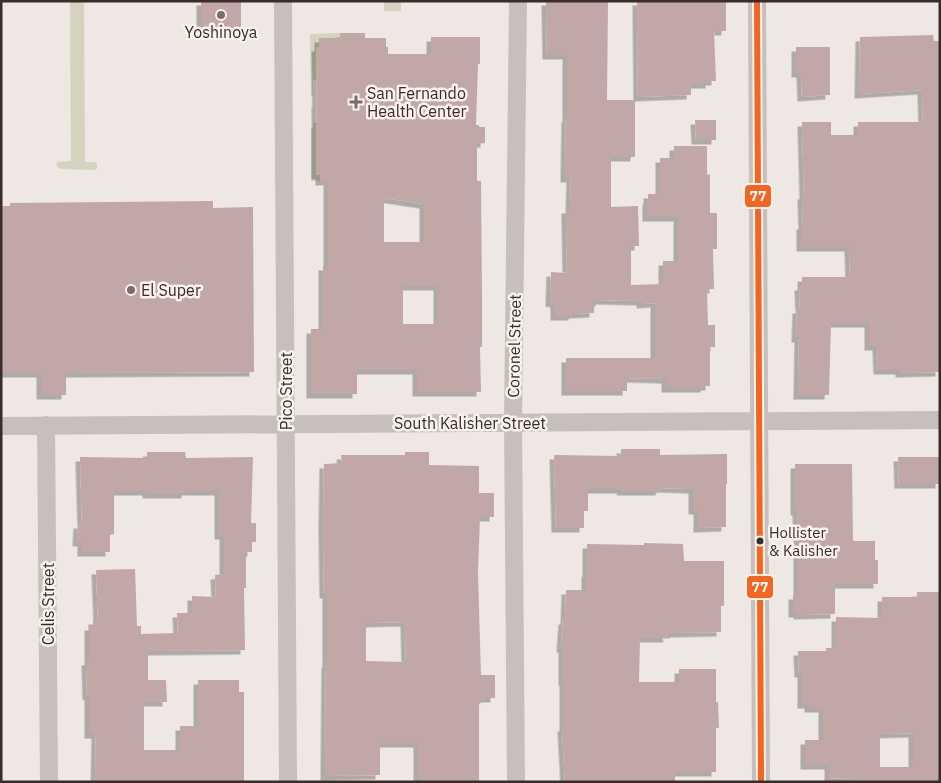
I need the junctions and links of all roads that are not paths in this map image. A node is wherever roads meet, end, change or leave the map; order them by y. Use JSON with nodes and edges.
{"nodes":[{"id":1,"x":283,"y":1,"type":"edge"},
{"id":2,"x":518,"y":1,"type":"edge"},
{"id":3,"x":757,"y":1,"type":"edge"},
{"id":4,"x":940,"y":420,"type":"edge"},
{"id":5,"x":760,"y":421,"type":"junction"},
{"id":6,"x":513,"y":422,"type":"junction"},
{"id":7,"x":286,"y":424,"type":"junction"},
{"id":8,"x":46,"y":425,"type":"junction"},
{"id":9,"x":1,"y":426,"type":"edge"},
{"id":10,"x":49,"y":782,"type":"edge"},
{"id":11,"x":288,"y":782,"type":"edge"},
{"id":12,"x":516,"y":782,"type":"edge"},
{"id":13,"x":762,"y":782,"type":"edge"}],
"edges":[{"from":1,"to":7,"type":"street","name":"Pico Street"},
{"from":2,"to":6,"type":"street","name":"Coronel Street"},
{"from":3,"to":5,"type":"street"},
{"from":4,"to":5,"type":"street","name":"South Kalisher Street"},
{"from":5,"to":6,"type":"street","name":"South Kalisher Street"},
{"from":5,"to":13,"type":"street"},
{"from":6,"to":7,"type":"street","name":"South Kalisher Street"},
{"from":6,"to":12,"type":"street","name":"Coronel Street"},
{"from":7,"to":8,"type":"street","name":"South Kalisher Street"},
{"from":7,"to":11,"type":"street","name":"Pico Street"},
{"from":8,"to":9,"type":"street","name":"South Kalisher Street"},
{"from":8,"to":10,"type":"street","name":"Celis Street"}]}
